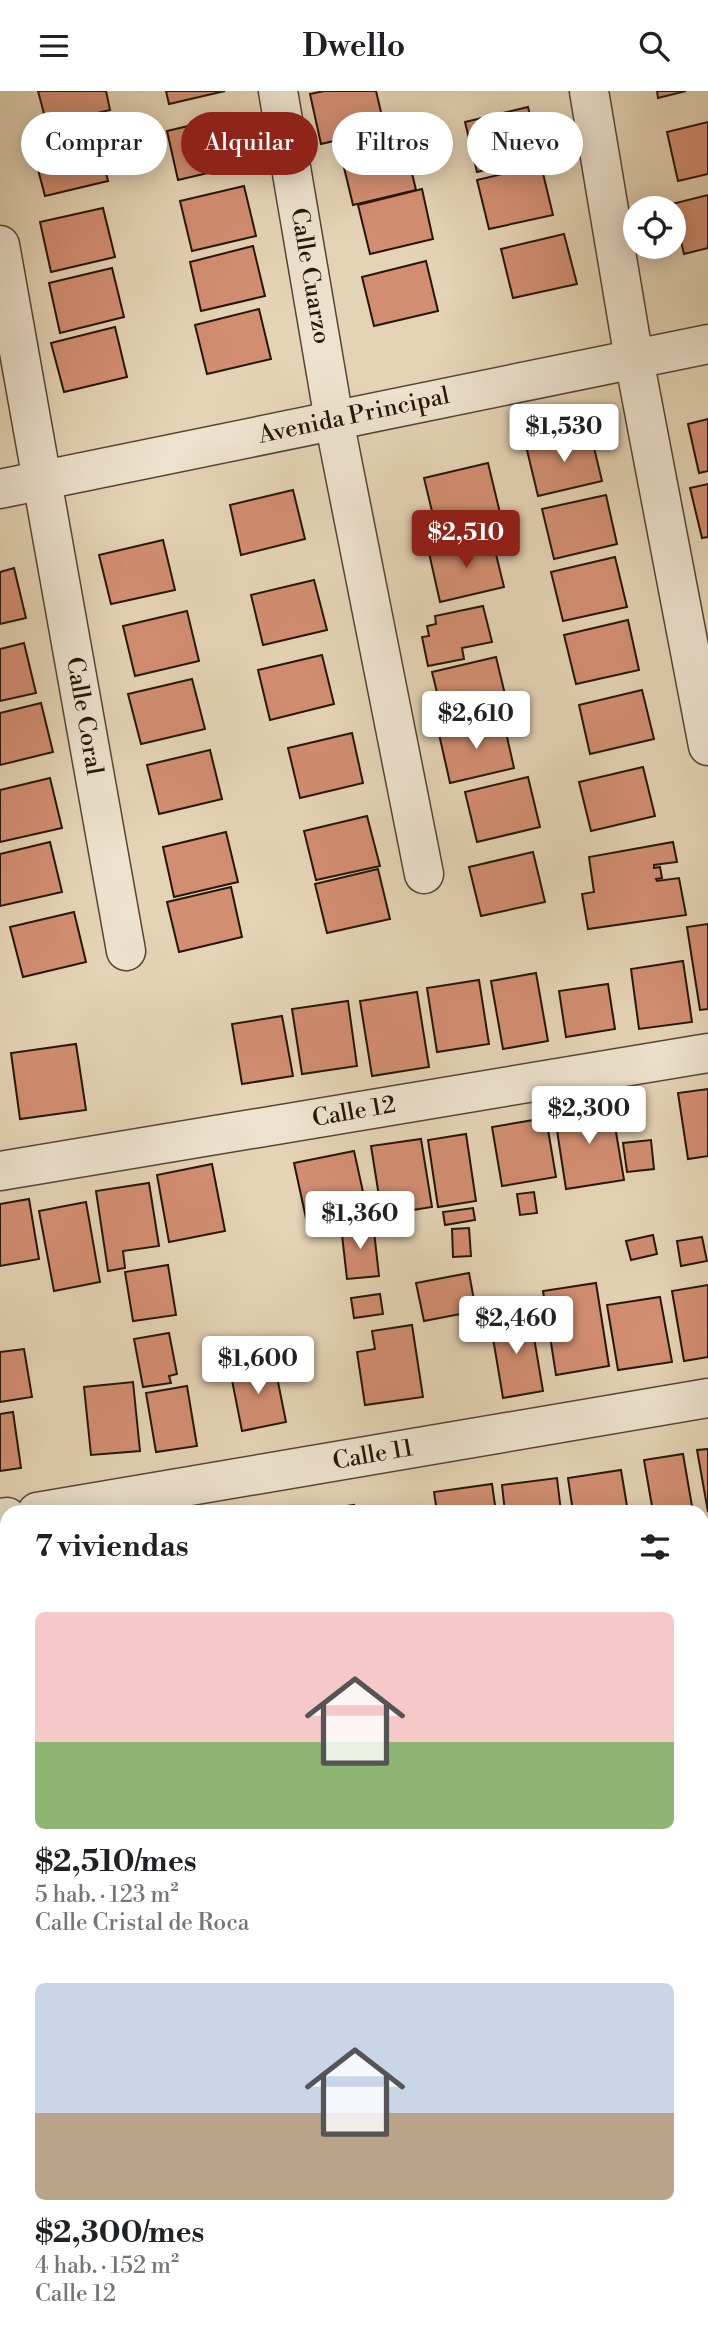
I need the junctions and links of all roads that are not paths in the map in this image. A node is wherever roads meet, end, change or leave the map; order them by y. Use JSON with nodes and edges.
{"nodes":[{"id":1,"x":278,"y":91,"type":"edge"},
{"id":2,"x":589,"y":91,"type":"edge"},
{"id":3,"x":0,"y":245,"type":"edge"},
{"id":4,"x":708,"y":344,"type":"edge"},
{"id":5,"x":634,"y":359,"type":"junction"},
{"id":6,"x":334,"y":420,"type":"junction"},
{"id":7,"x":42,"y":481,"type":"junction"},
{"id":8,"x":0,"y":489,"type":"edge"},
{"id":9,"x":708,"y":746,"type":"edge"},
{"id":10,"x":424,"y":874,"type":"dead end"},
{"id":11,"x":127,"y":951,"type":"dead end"},
{"id":12,"x":708,"y":1052,"type":"edge"},
{"id":13,"x":0,"y":1171,"type":"edge"},
{"id":14,"x":708,"y":1398,"type":"edge"},
{"id":15,"x":78,"y":1505,"type":"edge"}],
"edges":[{"from":1,"to":6,"type":"street","name":"Calle Cuarzo"},
{"from":2,"to":5,"type":"street"},
{"from":3,"to":7,"type":"street","name":"Calle Coral"},
{"from":4,"to":5,"type":"street","name":"Avenida Principal"},
{"from":5,"to":6,"type":"street","name":"Avenida Principal"},
{"from":5,"to":9,"type":"street"},
{"from":6,"to":7,"type":"street","name":"Avenida Principal"},
{"from":6,"to":10,"type":"street","name":"Calle Cuarzo"},
{"from":7,"to":8,"type":"street","name":"Avenida Principal"},
{"from":7,"to":11,"type":"street","name":"Calle Coral"},
{"from":12,"to":13,"type":"street","name":"Calle 12"},
{"from":14,"to":15,"type":"street","name":"Calle 11"}]}
